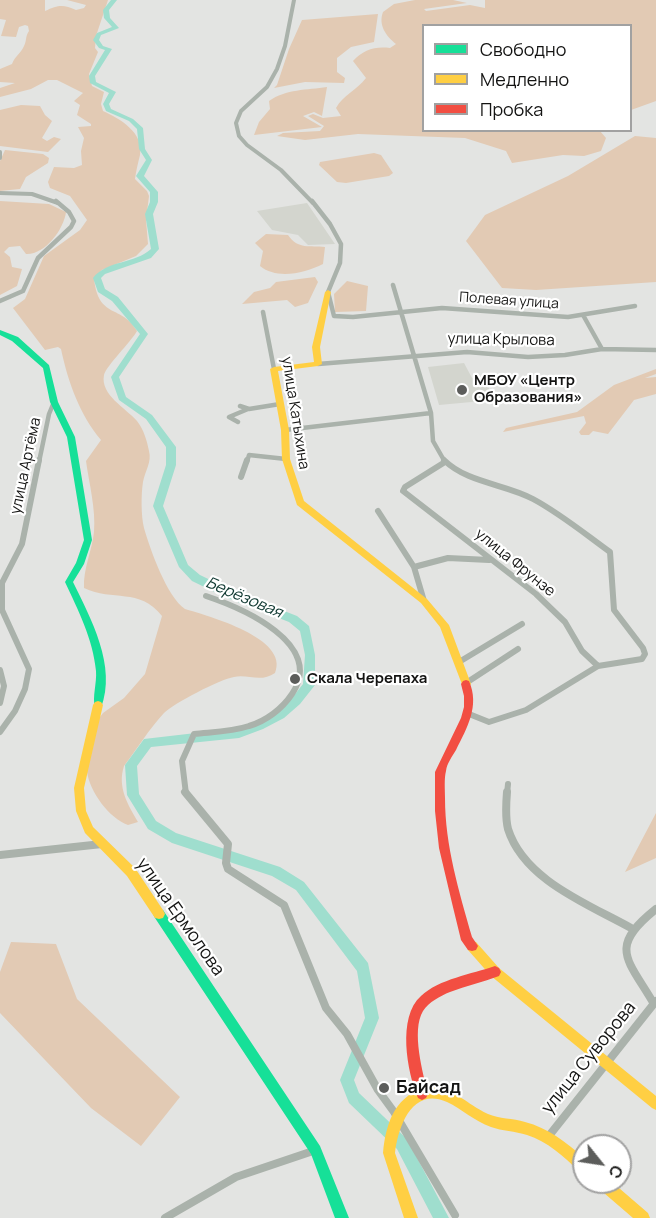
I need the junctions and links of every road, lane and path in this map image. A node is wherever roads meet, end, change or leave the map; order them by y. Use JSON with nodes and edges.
{"nodes":[{"id":1,"x":294,"y":0,"type":"edge"},
{"id":2,"x":0,"y":152,"type":"edge"},
{"id":3,"x":0,"y":158,"type":"edge"},
{"id":4,"x":0,"y":193,"type":"edge"},
{"id":5,"x":393,"y":285,"type":"dead end"},
{"id":6,"x":328,"y":292,"type":"junction"},
{"id":7,"x":0,"y":301,"type":"edge"},
{"id":8,"x":635,"y":306,"type":"dead end"},
{"id":9,"x":263,"y":312,"type":"dead end"},
{"id":10,"x":400,"y":313,"type":"junction"},
{"id":11,"x":583,"y":315,"type":"junction"},
{"id":12,"x":0,"y":332,"type":"edge"},
{"id":13,"x":602,"y":349,"type":"junction"},
{"id":14,"x":656,"y":350,"type":"edge"},
{"id":15,"x":413,"y":356,"type":"junction"},
{"id":16,"x":318,"y":364,"type":"junction"},
{"id":17,"x":274,"y":369,"type":"junction"},
{"id":18,"x":54,"y":402,"type":"junction"},
{"id":19,"x":280,"y":404,"type":"junction"},
{"id":20,"x":240,"y":406,"type":"dead end"},
{"id":21,"x":249,"y":409,"type":"junction"},
{"id":22,"x":431,"y":413,"type":"junction"},
{"id":23,"x":238,"y":422,"type":"dead end"},
{"id":24,"x":285,"y":430,"type":"junction"},
{"id":25,"x":286,"y":459,"type":"junction"},
{"id":26,"x":445,"y":462,"type":"junction"},
{"id":27,"x":241,"y":477,"type":"dead end"},
{"id":28,"x":378,"y":511,"type":"dead end"},
{"id":29,"x":490,"y":560,"type":"junction"},
{"id":30,"x":414,"y":567,"type":"junction"},
{"id":31,"x":206,"y":596,"type":"dead end"},
{"id":32,"x":424,"y":600,"type":"junction"},
{"id":33,"x":522,"y":624,"type":"dead end"},
{"id":34,"x":518,"y":649,"type":"dead end"},
{"id":35,"x":459,"y":662,"type":"junction"},
{"id":36,"x":598,"y":666,"type":"junction"},
{"id":37,"x":0,"y":670,"type":"edge"},
{"id":38,"x":466,"y":683,"type":"junction"},
{"id":39,"x":0,"y":703,"type":"edge"},
{"id":40,"x":469,"y":714,"type":"junction"},
{"id":41,"x":0,"y":732,"type":"edge"},
{"id":42,"x":508,"y":784,"type":"dead end"},
{"id":43,"x":102,"y":844,"type":"junction"},
{"id":44,"x":0,"y":855,"type":"edge"},
{"id":45,"x":656,"y":909,"type":"edge"},
{"id":46,"x":631,"y":928,"type":"junction"},
{"id":47,"x":495,"y":972,"type":"junction"},
{"id":48,"x":655,"y":1002,"type":"edge"},
{"id":49,"x":606,"y":1062,"type":"junction"},
{"id":50,"x":422,"y":1094,"type":"junction"},
{"id":51,"x":656,"y":1104,"type":"edge"},
{"id":52,"x":396,"y":1120,"type":"junction"},
{"id":53,"x":548,"y":1137,"type":"junction"},
{"id":54,"x":316,"y":1150,"type":"junction"},
{"id":55,"x":572,"y":1156,"type":"edge"},
{"id":56,"x":616,"y":1194,"type":"edge"},
{"id":57,"x":455,"y":1215,"type":"dead end"},
{"id":58,"x":165,"y":1218,"type":"edge"},
{"id":59,"x":342,"y":1218,"type":"edge"},
{"id":60,"x":411,"y":1218,"type":"edge"},
{"id":61,"x":643,"y":1218,"type":"edge"}],
"edges":[{"from":1,"to":6,"type":"street"},
{"from":2,"to":3,"type":"street"},
{"from":4,"to":7,"type":"street"},
{"from":5,"to":10,"type":"street"},
{"from":6,"to":10,"type":"street","name":"Полевая улица"},
{"from":6,"to":16,"type":"street","name":"улица Катыхина"},
{"from":8,"to":11,"type":"street","name":"Полевая улица"},
{"from":9,"to":17,"type":"street","name":"улица Катыхина"},
{"from":10,"to":11,"type":"street","name":"Полевая улица"},
{"from":10,"to":15,"type":"street"},
{"from":11,"to":13,"type":"street"},
{"from":12,"to":18,"type":"street","name":"улица Ермолова"},
{"from":13,"to":14,"type":"street","name":"улица Крылова"},
{"from":13,"to":15,"type":"street","name":"улица Крылова"},
{"from":15,"to":16,"type":"street","name":"улица Крылова"},
{"from":15,"to":22,"type":"street"},
{"from":16,"to":17,"type":"street","name":"улица Крылова"},
{"from":17,"to":19,"type":"street","name":"улица Катыхина"},
{"from":18,"to":41,"type":"street","name":"улица Артёма"},
{"from":18,"to":43,"type":"street","name":"улица Ермолова"},
{"from":19,"to":21,"type":"street"},
{"from":19,"to":24,"type":"street","name":"улица Катыхина"},
{"from":20,"to":21,"type":"street"},
{"from":21,"to":23,"type":"street"},
{"from":22,"to":24,"type":"street"},
{"from":22,"to":26,"type":"street"},
{"from":24,"to":25,"type":"street","name":"улица Катыхина"},
{"from":25,"to":27,"type":"street"},
{"from":25,"to":32,"type":"street","name":"улица Катыхина"},
{"from":26,"to":29,"type":"street","name":"улица Фрунзе"},
{"from":26,"to":36,"type":"street"},
{"from":28,"to":30,"type":"street","name":"улица Катыхина"},
{"from":29,"to":30,"type":"street"},
{"from":29,"to":36,"type":"street","name":"улица Фрунзе"},
{"from":30,"to":32,"type":"street","name":"улица Катыхина"},
{"from":31,"to":52,"type":"street"},
{"from":32,"to":35,"type":"street","name":"улица Катыхина"},
{"from":33,"to":35,"type":"street"},
{"from":34,"to":38,"type":"street"},
{"from":35,"to":38,"type":"street","name":"улица Катыхина"},
{"from":36,"to":40,"type":"street"},
{"from":37,"to":39,"type":"street"},
{"from":38,"to":40,"type":"street","name":"улица Катыхина"},
{"from":40,"to":47,"type":"street"},
{"from":42,"to":46,"type":"street"},
{"from":43,"to":44,"type":"street"},
{"from":43,"to":54,"type":"street","name":"улица Ермолова"},
{"from":45,"to":46,"type":"street"},
{"from":46,"to":48,"type":"street"},
{"from":47,"to":49,"type":"street"},
{"from":47,"to":50,"type":"street"},
{"from":48,"to":49,"type":"street","name":"улица Суворова"},
{"from":49,"to":51,"type":"street"},
{"from":49,"to":53,"type":"street","name":"улица Суворова"},
{"from":50,"to":52,"type":"street"},
{"from":50,"to":53,"type":"street"},
{"from":52,"to":57,"type":"street"},
{"from":52,"to":60,"type":"street"},
{"from":53,"to":55,"type":"street"},
{"from":54,"to":58,"type":"street"},
{"from":54,"to":59,"type":"street","name":"улица Ермолова"},
{"from":56,"to":61,"type":"street"}]}
